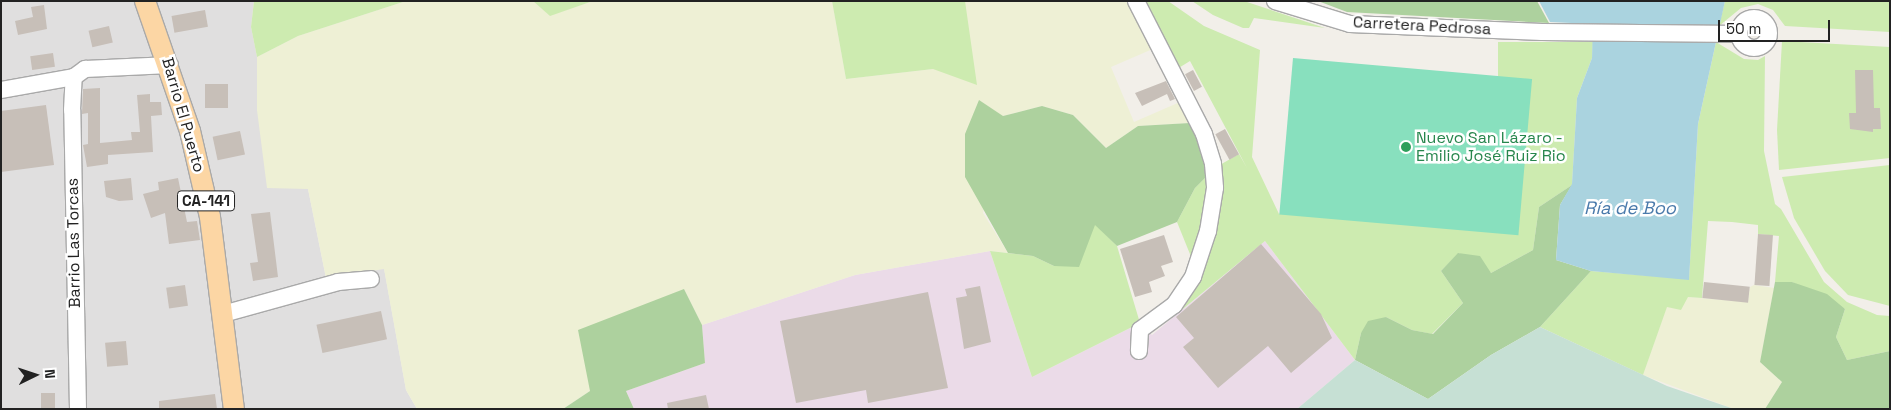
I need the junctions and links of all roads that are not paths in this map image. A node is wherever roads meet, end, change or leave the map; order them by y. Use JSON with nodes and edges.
{"nodes":[{"id":1,"x":145,"y":1,"type":"edge"},
{"id":2,"x":1136,"y":1,"type":"edge"},
{"id":3,"x":1275,"y":1,"type":"edge"},
{"id":4,"x":1739,"y":34,"type":"dead end"},
{"id":5,"x":170,"y":65,"type":"junction"},
{"id":6,"x":74,"y":78,"type":"junction"},
{"id":7,"x":1,"y":90,"type":"edge"},
{"id":8,"x":371,"y":279,"type":"dead end"},
{"id":9,"x":223,"y":314,"type":"junction"},
{"id":10,"x":1139,"y":351,"type":"dead end"},
{"id":11,"x":78,"y":409,"type":"edge"},
{"id":12,"x":234,"y":409,"type":"edge"}],
"edges":[{"from":1,"to":5,"type":"main road","name":"Barrio El Puerto","number":"CA-141"},
{"from":2,"to":10,"type":"street"},
{"from":3,"to":4,"type":"street","name":"Carretera Pedrosa"},
{"from":5,"to":6,"type":"street"},
{"from":5,"to":9,"type":"main road","name":"Barrio El Puerto","number":"CA-141"},
{"from":6,"to":7,"type":"street"},
{"from":6,"to":11,"type":"street","name":"Barrio Las Torcas"},
{"from":8,"to":9,"type":"street"},
{"from":9,"to":12,"type":"main road","name":"Barrio El Puerto","number":"CA-141"}]}
